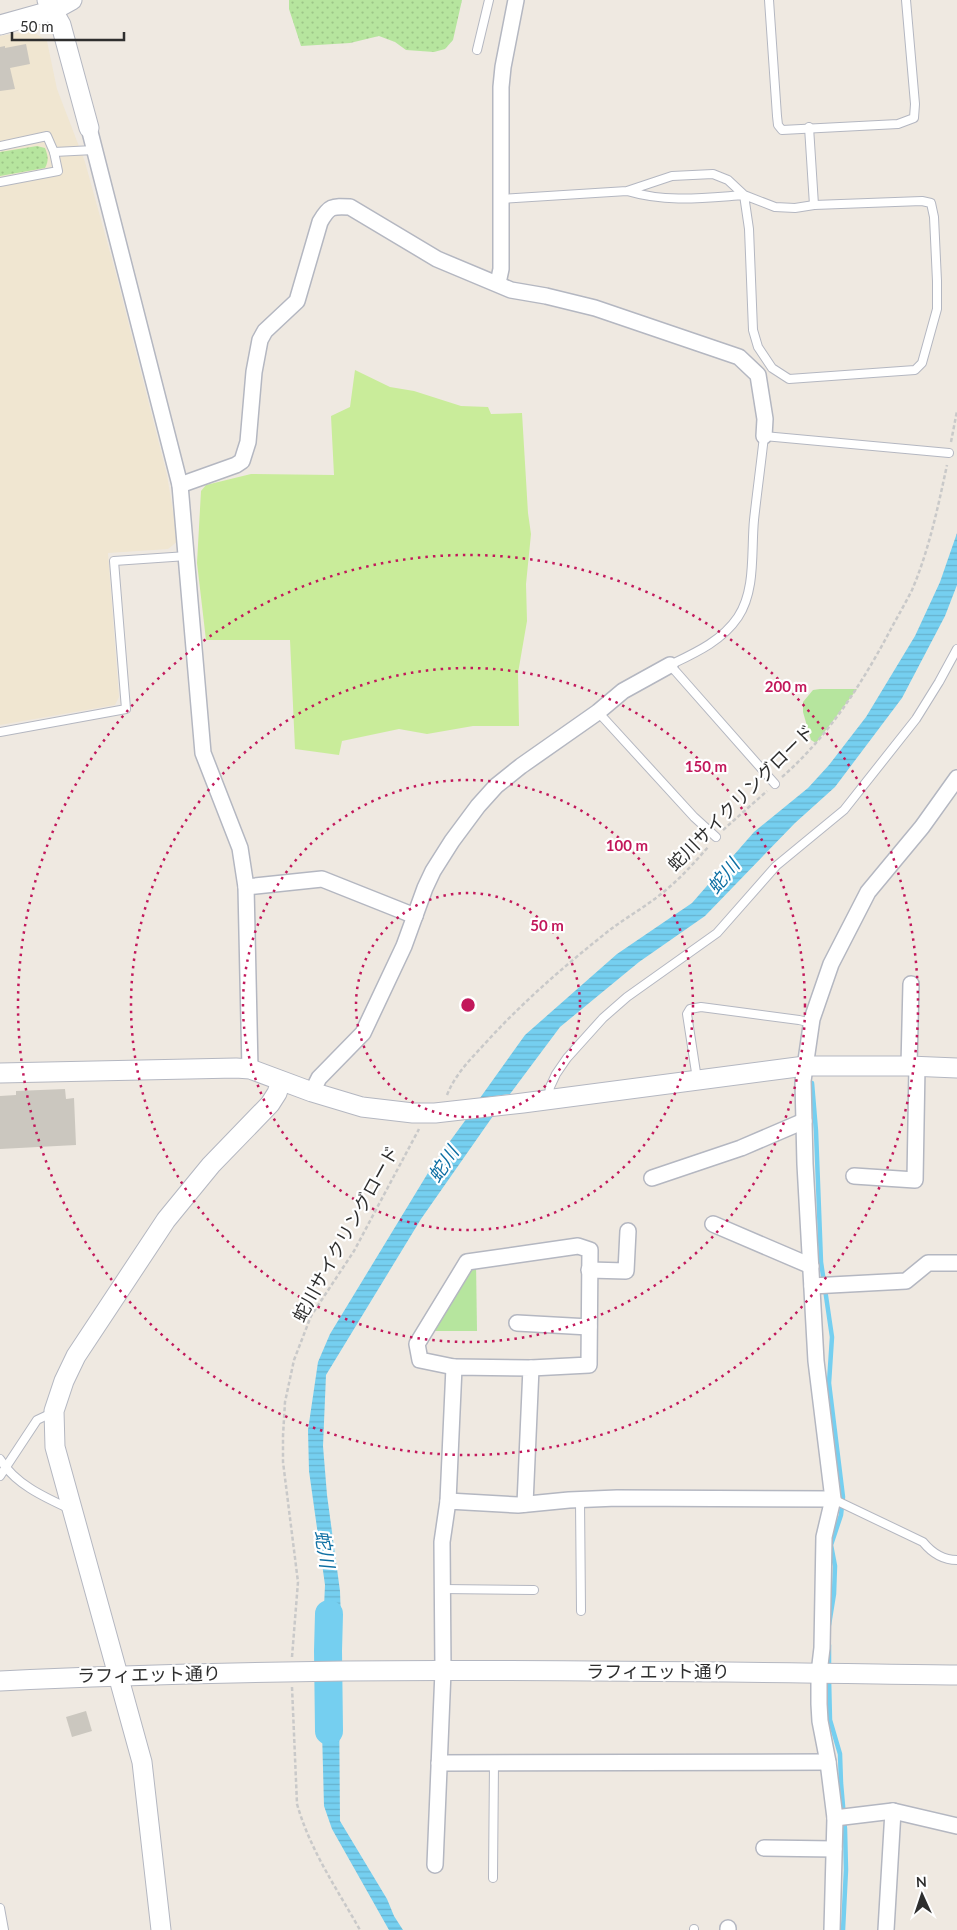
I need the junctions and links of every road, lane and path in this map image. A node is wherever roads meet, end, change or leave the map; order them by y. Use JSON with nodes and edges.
{"nodes":[{"id":1,"x":72,"y":0,"type":"edge"},
{"id":2,"x":490,"y":0,"type":"edge"},
{"id":3,"x":516,"y":0,"type":"edge"},
{"id":4,"x":769,"y":0,"type":"edge"},
{"id":5,"x":906,"y":0,"type":"edge"},
{"id":6,"x":51,"y":5,"type":"edge"},
{"id":7,"x":0,"y":25,"type":"edge"},
{"id":8,"x":477,"y":50,"type":"dead end"},
{"id":9,"x":810,"y":127,"type":"junction"},
{"id":10,"x":88,"y":128,"type":"joint"},
{"id":11,"x":0,"y":146,"type":"edge"},
{"id":12,"x":94,"y":150,"type":"junction"},
{"id":13,"x":54,"y":152,"type":"junction"},
{"id":14,"x":0,"y":182,"type":"edge"},
{"id":15,"x":627,"y":191,"type":"junction"},
{"id":16,"x":744,"y":195,"type":"junction"},
{"id":17,"x":501,"y":199,"type":"junction"},
{"id":18,"x":814,"y":205,"type":"junction"},
{"id":19,"x":498,"y":283,"type":"junction"},
{"id":20,"x":957,"y":411,"type":"edge"},
{"id":21,"x":764,"y":436,"type":"junction"},
{"id":22,"x":949,"y":453,"type":"junction"},
{"id":23,"x":180,"y":485,"type":"junction"},
{"id":24,"x":187,"y":556,"type":"junction"},
{"id":25,"x":957,"y":649,"type":"edge"},
{"id":26,"x":670,"y":665,"type":"junction"},
{"id":27,"x":598,"y":712,"type":"junction"},
{"id":28,"x":0,"y":732,"type":"edge"},
{"id":29,"x":957,"y":778,"type":"edge"},
{"id":30,"x":775,"y":784,"type":"junction"},
{"id":31,"x":716,"y":837,"type":"junction"},
{"id":32,"x":246,"y":887,"type":"junction"},
{"id":33,"x":415,"y":916,"type":"junction"},
{"id":34,"x":911,"y":984,"type":"dead end"},
{"id":35,"x":812,"y":1023,"type":"junction"},
{"id":36,"x":805,"y":1066,"type":"junction"},
{"id":37,"x":913,"y":1066,"type":"junction"},
{"id":38,"x":957,"y":1068,"type":"edge"},
{"id":39,"x":250,"y":1069,"type":"junction"},
{"id":40,"x":0,"y":1073,"type":"edge"},
{"id":41,"x":697,"y":1079,"type":"junction"},
{"id":42,"x":281,"y":1081,"type":"junction"},
{"id":43,"x":312,"y":1092,"type":"junction"},
{"id":44,"x":548,"y":1100,"type":"junction"},
{"id":45,"x":447,"y":1104,"type":"junction"},
{"id":46,"x":804,"y":1121,"type":"junction"},
{"id":47,"x":422,"y":1122,"type":"dead end"},
{"id":48,"x":854,"y":1176,"type":"dead end"},
{"id":49,"x":652,"y":1178,"type":"dead end"},
{"id":50,"x":714,"y":1224,"type":"dead end"},
{"id":51,"x":628,"y":1231,"type":"dead end"},
{"id":52,"x":957,"y":1263,"type":"edge"},
{"id":53,"x":811,"y":1266,"type":"junction"},
{"id":54,"x":589,"y":1270,"type":"junction"},
{"id":55,"x":812,"y":1286,"type":"junction"},
{"id":56,"x":517,"y":1323,"type":"dead end"},
{"id":57,"x":589,"y":1327,"type":"junction"},
{"id":58,"x":454,"y":1367,"type":"junction"},
{"id":59,"x":531,"y":1368,"type":"junction"},
{"id":60,"x":54,"y":1412,"type":"junction"},
{"id":61,"x":0,"y":1459,"type":"edge"},
{"id":62,"x":5,"y":1468,"type":"junction"},
{"id":63,"x":0,"y":1476,"type":"edge"},
{"id":64,"x":580,"y":1500,"type":"junction"},
{"id":65,"x":833,"y":1500,"type":"junction"},
{"id":66,"x":448,"y":1501,"type":"junction"},
{"id":67,"x":525,"y":1504,"type":"junction"},
{"id":68,"x":72,"y":1510,"type":"junction"},
{"id":69,"x":957,"y":1560,"type":"edge"},
{"id":70,"x":442,"y":1589,"type":"junction"},
{"id":71,"x":534,"y":1590,"type":"dead end"},
{"id":72,"x":581,"y":1611,"type":"dead end"},
{"id":73,"x":444,"y":1671,"type":"junction"},
{"id":74,"x":294,"y":1673,"type":"junction"},
{"id":75,"x":819,"y":1673,"type":"junction"},
{"id":76,"x":957,"y":1674,"type":"edge"},
{"id":77,"x":119,"y":1675,"type":"junction"},
{"id":78,"x":0,"y":1681,"type":"edge"},
{"id":79,"x":494,"y":1762,"type":"junction"},
{"id":80,"x":828,"y":1762,"type":"junction"},
{"id":81,"x":439,"y":1763,"type":"junction"},
{"id":82,"x":893,"y":1811,"type":"junction"},
{"id":83,"x":836,"y":1818,"type":"junction"},
{"id":84,"x":957,"y":1826,"type":"edge"},
{"id":85,"x":764,"y":1848,"type":"dead end"},
{"id":86,"x":834,"y":1849,"type":"junction"},
{"id":87,"x":435,"y":1865,"type":"dead end"},
{"id":88,"x":492,"y":1878,"type":"dead end"},
{"id":89,"x":0,"y":1908,"type":"edge"},
{"id":90,"x":4,"y":1930,"type":"edge"},
{"id":91,"x":161,"y":1930,"type":"edge"},
{"id":92,"x":360,"y":1930,"type":"edge"},
{"id":93,"x":832,"y":1930,"type":"edge"},
{"id":94,"x":886,"y":1930,"type":"edge"}],
"edges":[{"from":1,"to":6,"type":"street"},
{"from":2,"to":8,"type":"lane"},
{"from":3,"to":17,"type":"street"},
{"from":4,"to":9,"type":"lane"},
{"from":5,"to":9,"type":"lane"},
{"from":6,"to":7,"type":"street"},
{"from":6,"to":10,"type":"street"},
{"from":9,"to":18,"type":"lane"},
{"from":10,"to":12,"type":"street"},
{"from":11,"to":13,"type":"lane"},
{"from":12,"to":13,"type":"lane"},
{"from":12,"to":23,"type":"street"},
{"from":13,"to":14,"type":"lane"},
{"from":15,"to":16,"type":"lane"},
{"from":15,"to":16,"type":"lane"},
{"from":15,"to":17,"type":"lane"},
{"from":16,"to":18,"type":"lane"},
{"from":16,"to":18,"type":"lane"},
{"from":17,"to":19,"type":"street"},
{"from":19,"to":21,"type":"street"},
{"from":19,"to":23,"type":"street"},
{"from":20,"to":22,"type":"path","name":"蛇川サイクリングロード"},
{"from":21,"to":22,"type":"lane"},
{"from":21,"to":26,"type":"lane"},
{"from":22,"to":30,"type":"path","name":"蛇川サイクリングロード"},
{"from":23,"to":24,"type":"street"},
{"from":24,"to":28,"type":"lane"},
{"from":24,"to":32,"type":"street"},
{"from":25,"to":44,"type":"lane"},
{"from":26,"to":27,"type":"street"},
{"from":26,"to":30,"type":"lane"},
{"from":27,"to":31,"type":"lane"},
{"from":27,"to":33,"type":"street"},
{"from":29,"to":35,"type":"street"},
{"from":30,"to":31,"type":"path","name":"蛇川サイクリングロード"},
{"from":31,"to":45,"type":"path","name":"蛇川サイクリングロード"},
{"from":32,"to":33,"type":"street"},
{"from":32,"to":39,"type":"street"},
{"from":33,"to":43,"type":"street"},
{"from":34,"to":37,"type":"street"},
{"from":35,"to":36,"type":"street"},
{"from":35,"to":41,"type":"lane"},
{"from":36,"to":37,"type":"street"},
{"from":36,"to":41,"type":"street"},
{"from":36,"to":46,"type":"street"},
{"from":37,"to":38,"type":"street"},
{"from":37,"to":48,"type":"street"},
{"from":39,"to":40,"type":"street"},
{"from":39,"to":42,"type":"street"},
{"from":41,"to":44,"type":"street"},
{"from":42,"to":43,"type":"street"},
{"from":42,"to":60,"type":"street"},
{"from":43,"to":45,"type":"street"},
{"from":44,"to":45,"type":"street"},
{"from":46,"to":49,"type":"street"},
{"from":46,"to":53,"type":"street"},
{"from":47,"to":74,"type":"path","name":"蛇川サイクリングロード"},
{"from":50,"to":53,"type":"street"},
{"from":51,"to":54,"type":"street"},
{"from":52,"to":55,"type":"street"},
{"from":53,"to":55,"type":"street"},
{"from":54,"to":57,"type":"street"},
{"from":54,"to":58,"type":"street"},
{"from":55,"to":65,"type":"street"},
{"from":56,"to":57,"type":"street"},
{"from":57,"to":59,"type":"street"},
{"from":58,"to":59,"type":"street"},
{"from":58,"to":66,"type":"street"},
{"from":59,"to":67,"type":"street"},
{"from":60,"to":62,"type":"lane"},
{"from":60,"to":68,"type":"street"},
{"from":61,"to":62,"type":"lane"},
{"from":62,"to":63,"type":"lane"},
{"from":62,"to":68,"type":"lane"},
{"from":64,"to":65,"type":"street"},
{"from":64,"to":67,"type":"street"},
{"from":64,"to":72,"type":"lane"},
{"from":65,"to":69,"type":"lane"},
{"from":65,"to":75,"type":"street"},
{"from":66,"to":67,"type":"street"},
{"from":66,"to":70,"type":"street"},
{"from":68,"to":77,"type":"street"},
{"from":70,"to":71,"type":"lane"},
{"from":70,"to":73,"type":"street"},
{"from":73,"to":74,"type":"street","name":"ラフィエット通り"},
{"from":73,"to":75,"type":"street","name":"ラフィエット通り"},
{"from":73,"to":81,"type":"street"},
{"from":74,"to":77,"type":"street","name":"ラフィエット通り"},
{"from":74,"to":92,"type":"path","name":"蛇川サイクリングロード"},
{"from":75,"to":76,"type":"street","name":"ラフィエット通り"},
{"from":75,"to":80,"type":"street"},
{"from":77,"to":78,"type":"street","name":"ラフィエット通り"},
{"from":77,"to":91,"type":"street"},
{"from":79,"to":80,"type":"street"},
{"from":79,"to":81,"type":"street"},
{"from":79,"to":88,"type":"lane"},
{"from":80,"to":83,"type":"street"},
{"from":81,"to":87,"type":"street"},
{"from":82,"to":83,"type":"street"},
{"from":82,"to":84,"type":"street"},
{"from":82,"to":94,"type":"street"},
{"from":83,"to":86,"type":"street"},
{"from":85,"to":86,"type":"street"},
{"from":86,"to":93,"type":"street"},
{"from":89,"to":90,"type":"lane"}]}
